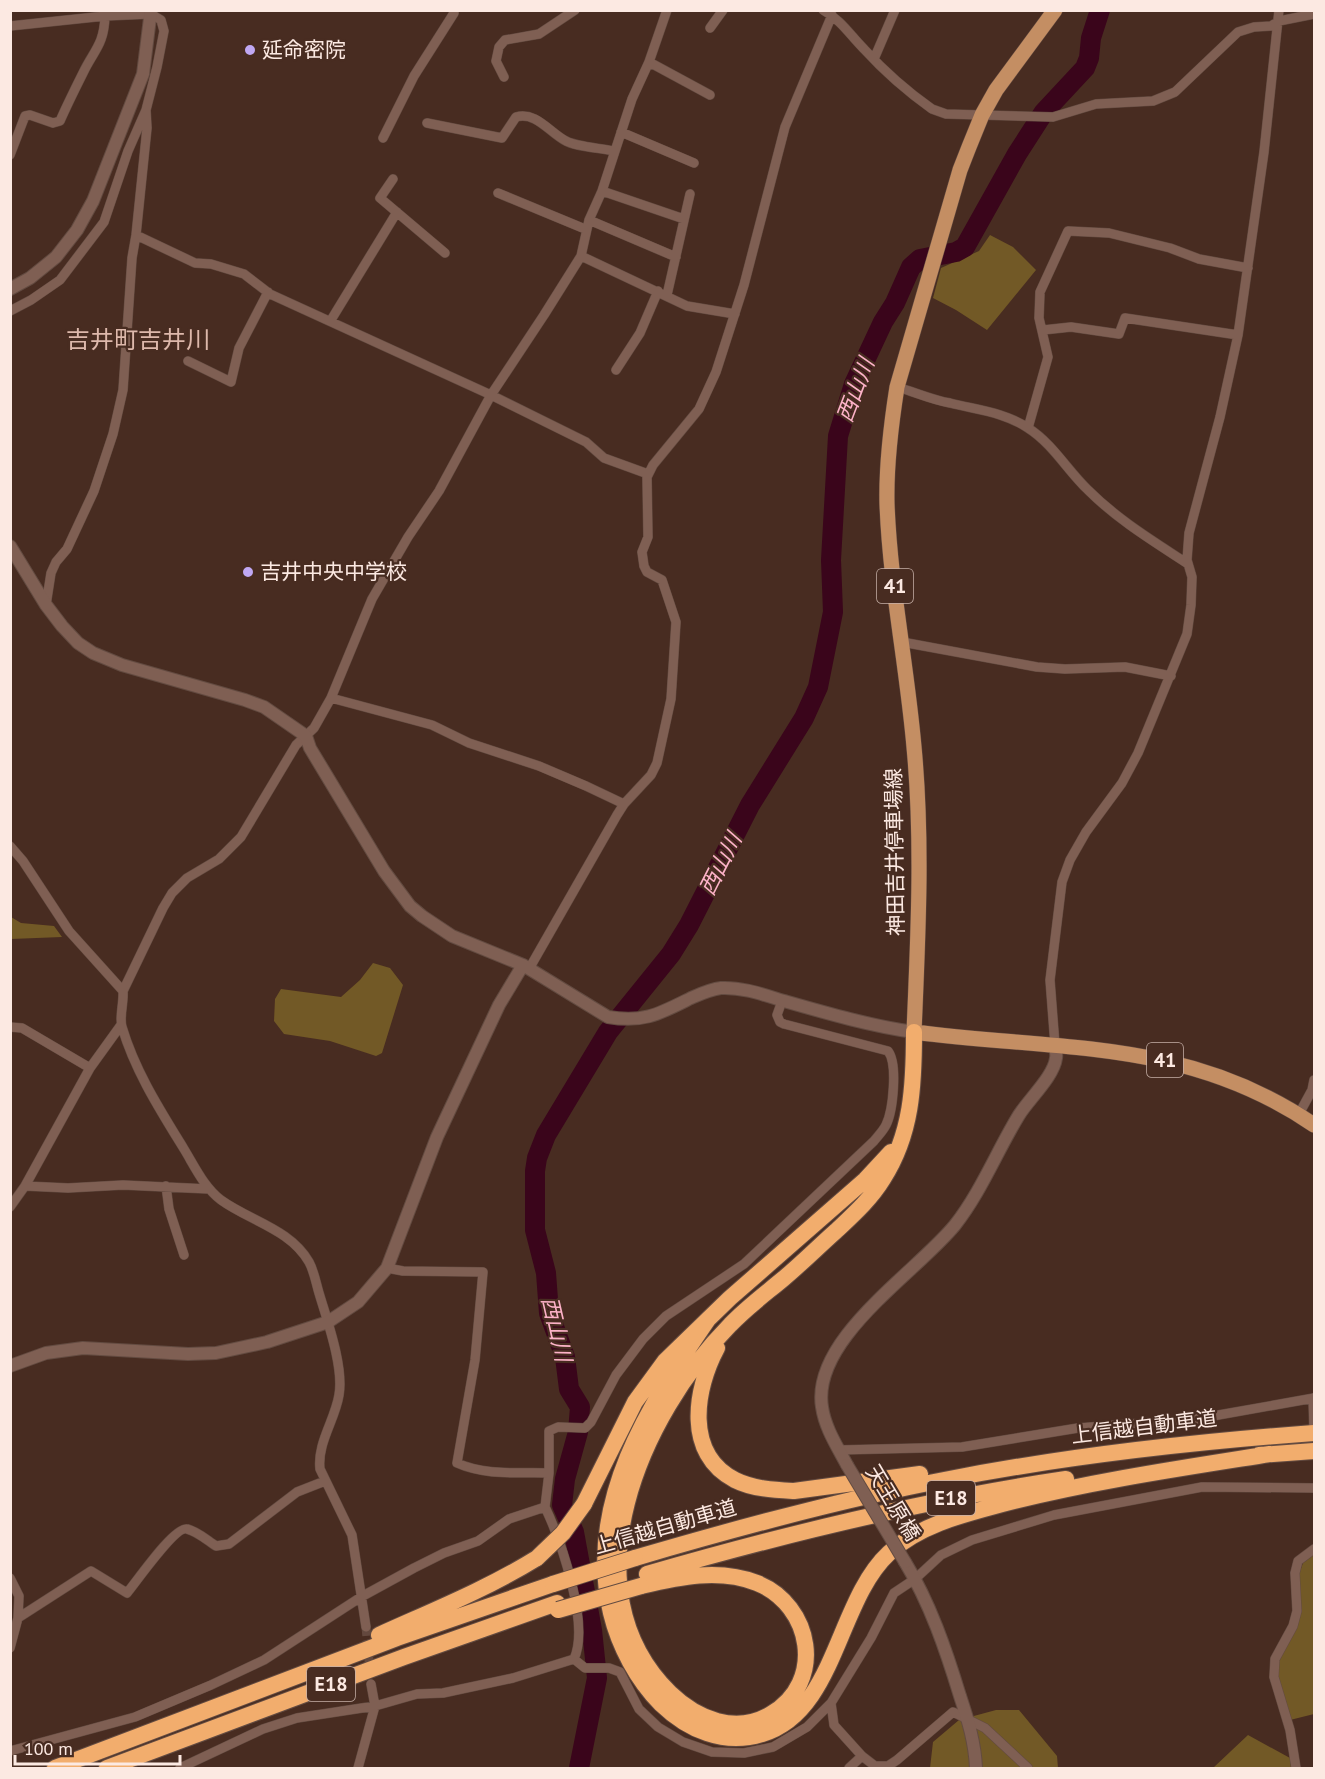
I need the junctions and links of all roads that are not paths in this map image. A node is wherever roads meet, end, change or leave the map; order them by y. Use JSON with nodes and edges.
{"nodes":[{"id":1,"x":453,"y":10,"type":"edge"},
{"id":2,"x":575,"y":10,"type":"edge"},
{"id":3,"x":667,"y":10,"type":"edge"},
{"id":4,"x":723,"y":10,"type":"edge"},
{"id":5,"x":823,"y":10,"type":"edge"},
{"id":6,"x":895,"y":10,"type":"edge"},
{"id":7,"x":1279,"y":10,"type":"edge"},
{"id":8,"x":1053,"y":11,"type":"edge"},
{"id":9,"x":151,"y":12,"type":"edge"},
{"id":10,"x":1314,"y":14,"type":"edge"},
{"id":11,"x":832,"y":15,"type":"junction"},
{"id":12,"x":105,"y":16,"type":"junction"},
{"id":13,"x":1279,"y":21,"type":"junction"},
{"id":14,"x":10,"y":26,"type":"edge"},
{"id":15,"x":710,"y":28,"type":"dead end"},
{"id":16,"x":874,"y":59,"type":"junction"},
{"id":17,"x":649,"y":62,"type":"junction"},
{"id":18,"x":504,"y":77,"type":"dead end"},
{"id":19,"x":710,"y":96,"type":"dead end"},
{"id":20,"x":146,"y":110,"type":"junction"},
{"id":21,"x":982,"y":115,"type":"junction"},
{"id":22,"x":427,"y":123,"type":"dead end"},
{"id":23,"x":621,"y":132,"type":"junction"},
{"id":24,"x":383,"y":138,"type":"dead end"},
{"id":25,"x":614,"y":151,"type":"junction"},
{"id":26,"x":10,"y":155,"type":"edge"},
{"id":27,"x":694,"y":163,"type":"dead end"},
{"id":28,"x":393,"y":178,"type":"dead end"},
{"id":29,"x":602,"y":191,"type":"junction"},
{"id":30,"x":498,"y":193,"type":"dead end"},
{"id":31,"x":690,"y":194,"type":"dead end"},
{"id":32,"x":397,"y":212,"type":"junction"},
{"id":33,"x":684,"y":219,"type":"junction"},
{"id":34,"x":587,"y":224,"type":"junction"},
{"id":35,"x":136,"y":235,"type":"junction"},
{"id":36,"x":445,"y":253,"type":"dead end"},
{"id":37,"x":581,"y":256,"type":"junction"},
{"id":38,"x":676,"y":257,"type":"junction"},
{"id":39,"x":1248,"y":268,"type":"junction"},
{"id":40,"x":10,"y":289,"type":"edge"},
{"id":41,"x":268,"y":292,"type":"junction"},
{"id":42,"x":663,"y":293,"type":"junction"},
{"id":43,"x":10,"y":311,"type":"edge"},
{"id":44,"x":735,"y":314,"type":"junction"},
{"id":45,"x":331,"y":320,"type":"junction"},
{"id":46,"x":1042,"y":330,"type":"junction"},
{"id":47,"x":1238,"y":335,"type":"junction"},
{"id":48,"x":188,"y":362,"type":"dead end"},
{"id":49,"x":616,"y":370,"type":"dead end"},
{"id":50,"x":897,"y":387,"type":"junction"},
{"id":51,"x":491,"y":395,"type":"junction"},
{"id":52,"x":1028,"y":428,"type":"junction"},
{"id":53,"x":648,"y":474,"type":"junction"},
{"id":54,"x":10,"y":546,"type":"edge"},
{"id":55,"x":1188,"y":564,"type":"junction"},
{"id":56,"x":46,"y":605,"type":"junction"},
{"id":57,"x":902,"y":642,"type":"junction"},
{"id":58,"x":1171,"y":676,"type":"junction"},
{"id":59,"x":331,"y":698,"type":"junction"},
{"id":60,"x":306,"y":736,"type":"junction"},
{"id":61,"x":624,"y":804,"type":"junction"},
{"id":62,"x":10,"y":846,"type":"edge"},
{"id":63,"x":526,"y":967,"type":"junction"},
{"id":64,"x":123,"y":992,"type":"junction"},
{"id":65,"x":782,"y":1001,"type":"junction"},
{"id":66,"x":121,"y":1025,"type":"junction"},
{"id":67,"x":10,"y":1027,"type":"edge"},
{"id":68,"x":914,"y":1032,"type":"junction"},
{"id":69,"x":1055,"y":1045,"type":"junction"},
{"id":70,"x":90,"y":1068,"type":"junction"},
{"id":71,"x":1314,"y":1080,"type":"edge"},
{"id":72,"x":1299,"y":1114,"type":"junction"},
{"id":73,"x":1314,"y":1125,"type":"edge"},
{"id":74,"x":906,"y":1127,"type":"junction"},
{"id":75,"x":25,"y":1186,"type":"junction"},
{"id":76,"x":166,"y":1186,"type":"junction"},
{"id":77,"x":209,"y":1189,"type":"junction"},
{"id":78,"x":10,"y":1207,"type":"edge"},
{"id":79,"x":184,"y":1256,"type":"dead end"},
{"id":80,"x":387,"y":1268,"type":"junction"},
{"id":81,"x":746,"y":1308,"type":"junction"},
{"id":82,"x":709,"y":1318,"type":"junction"},
{"id":83,"x":328,"y":1322,"type":"junction"},
{"id":84,"x":10,"y":1366,"type":"edge"},
{"id":85,"x":1313,"y":1401,"type":"edge"},
{"id":86,"x":1314,"y":1432,"type":"edge"},
{"id":87,"x":1185,"y":1443,"type":"junction"},
{"id":88,"x":839,"y":1449,"type":"junction"},
{"id":89,"x":1314,"y":1451,"type":"edge"},
{"id":90,"x":1270,"y":1454,"type":"junction"},
{"id":91,"x":549,"y":1473,"type":"junction"},
{"id":92,"x":325,"y":1481,"type":"junction"},
{"id":93,"x":1314,"y":1488,"type":"edge"},
{"id":94,"x":545,"y":1507,"type":"junction"},
{"id":95,"x":1314,"y":1549,"type":"edge"},
{"id":96,"x":10,"y":1578,"type":"edge"},
{"id":97,"x":915,"y":1579,"type":"junction"},
{"id":98,"x":640,"y":1581,"type":"junction"},
{"id":99,"x":361,"y":1597,"type":"junction"},
{"id":100,"x":18,"y":1618,"type":"junction"},
{"id":101,"x":366,"y":1627,"type":"tunnel mouth"},
{"id":102,"x":10,"y":1648,"type":"edge"},
{"id":103,"x":574,"y":1659,"type":"junction"},
{"id":104,"x":371,"y":1684,"type":"tunnel mouth"},
{"id":105,"x":831,"y":1702,"type":"junction"},
{"id":106,"x":222,"y":1705,"type":"junction"},
{"id":107,"x":375,"y":1706,"type":"junction"},
{"id":108,"x":967,"y":1719,"type":"junction"},
{"id":109,"x":10,"y":1751,"type":"edge"},
{"id":110,"x":862,"y":1756,"type":"junction"},
{"id":111,"x":55,"y":1768,"type":"edge"},
{"id":112,"x":107,"y":1768,"type":"edge"},
{"id":113,"x":180,"y":1768,"type":"edge"},
{"id":114,"x":358,"y":1768,"type":"edge"},
{"id":115,"x":849,"y":1768,"type":"edge"},
{"id":116,"x":976,"y":1768,"type":"edge"},
{"id":117,"x":1028,"y":1768,"type":"edge"},
{"id":118,"x":1296,"y":1768,"type":"edge"}],
"edges":[{"from":1,"to":24,"type":"street"},
{"from":2,"to":18,"type":"street"},
{"from":3,"to":17,"type":"street"},
{"from":4,"to":15,"type":"street"},
{"from":5,"to":11,"type":"street"},
{"from":6,"to":16,"type":"street"},
{"from":7,"to":13,"type":"street"},
{"from":8,"to":21,"type":"main road","name":"神田吉井停車場線","number":"41"},
{"from":9,"to":12,"type":"street"},
{"from":9,"to":20,"type":"street"},
{"from":9,"to":40,"type":"street"},
{"from":10,"to":13,"type":"street"},
{"from":11,"to":16,"type":"street"},
{"from":11,"to":44,"type":"street"},
{"from":12,"to":14,"type":"street"},
{"from":12,"to":26,"type":"street"},
{"from":13,"to":21,"type":"street"},
{"from":13,"to":39,"type":"street"},
{"from":16,"to":21,"type":"street"},
{"from":17,"to":19,"type":"street"},
{"from":17,"to":23,"type":"street"},
{"from":20,"to":35,"type":"street"},
{"from":20,"to":43,"type":"street"},
{"from":21,"to":50,"type":"main road","name":"神田吉井停車場線","number":"41"},
{"from":22,"to":25,"type":"street"},
{"from":23,"to":25,"type":"street"},
{"from":23,"to":27,"type":"street"},
{"from":25,"to":29,"type":"street"},
{"from":28,"to":32,"type":"street"},
{"from":29,"to":33,"type":"street"},
{"from":29,"to":34,"type":"street"},
{"from":30,"to":34,"type":"street"},
{"from":31,"to":33,"type":"street"},
{"from":32,"to":36,"type":"street"},
{"from":32,"to":45,"type":"street"},
{"from":33,"to":38,"type":"street"},
{"from":34,"to":37,"type":"street"},
{"from":34,"to":38,"type":"street"},
{"from":35,"to":41,"type":"street"},
{"from":35,"to":56,"type":"street"},
{"from":37,"to":42,"type":"street"},
{"from":37,"to":51,"type":"street"},
{"from":38,"to":42,"type":"street"},
{"from":39,"to":46,"type":"street"},
{"from":39,"to":47,"type":"street"},
{"from":41,"to":45,"type":"street"},
{"from":41,"to":48,"type":"street"},
{"from":42,"to":44,"type":"street"},
{"from":42,"to":49,"type":"street"},
{"from":44,"to":53,"type":"street"},
{"from":45,"to":51,"type":"street"},
{"from":46,"to":47,"type":"street"},
{"from":46,"to":52,"type":"street"},
{"from":47,"to":55,"type":"street"},
{"from":50,"to":52,"type":"street"},
{"from":50,"to":57,"type":"main road","name":"神田吉井停車場線","number":"41"},
{"from":51,"to":53,"type":"street"},
{"from":51,"to":59,"type":"street"},
{"from":52,"to":55,"type":"street"},
{"from":53,"to":61,"type":"street"},
{"from":54,"to":56,"type":"street"},
{"from":55,"to":58,"type":"street"},
{"from":56,"to":60,"type":"street"},
{"from":57,"to":58,"type":"street"},
{"from":57,"to":68,"type":"main road","name":"神田吉井停車場線","number":"41"},
{"from":58,"to":69,"type":"street"},
{"from":59,"to":60,"type":"street"},
{"from":59,"to":61,"type":"street"},
{"from":60,"to":63,"type":"street"},
{"from":60,"to":64,"type":"street"},
{"from":61,"to":63,"type":"street"},
{"from":62,"to":64,"type":"street"},
{"from":63,"to":65,"type":"street"},
{"from":63,"to":80,"type":"street"},
{"from":64,"to":66,"type":"street"},
{"from":65,"to":68,"type":"street"},
{"from":65,"to":91,"type":"street"},
{"from":66,"to":70,"type":"street"},
{"from":66,"to":77,"type":"street"},
{"from":67,"to":70,"type":"street"},
{"from":68,"to":69,"type":"main road","number":"41"},
{"from":68,"to":74,"type":"highway"},
{"from":69,"to":72,"type":"main road","number":"41"},
{"from":69,"to":88,"type":"street","name":"天王原橋"},
{"from":70,"to":75,"type":"street"},
{"from":71,"to":72,"type":"street"},
{"from":72,"to":73,"type":"main road","number":"41"},
{"from":74,"to":81,"type":"highway"},
{"from":74,"to":82,"type":"highway"},
{"from":75,"to":76,"type":"street"},
{"from":75,"to":78,"type":"street"},
{"from":76,"to":77,"type":"street"},
{"from":76,"to":79,"type":"street"},
{"from":77,"to":83,"type":"street"},
{"from":80,"to":83,"type":"street"},
{"from":80,"to":91,"type":"street"},
{"from":81,"to":87,"type":"highway"},
{"from":81,"to":98,"type":"highway"},
{"from":82,"to":90,"type":"highway"},
{"from":82,"to":106,"type":"highway","bridge":true},
{"from":83,"to":84,"type":"street"},
{"from":83,"to":92,"type":"street"},
{"from":85,"to":86,"type":"street"},
{"from":85,"to":88,"type":"street"},
{"from":86,"to":87,"type":"highway","name":"上信越自動車道","number":"E18"},
{"from":87,"to":106,"type":"highway","name":"上信越自動車道","number":"E18","bridge":true},
{"from":88,"to":97,"type":"street","name":"天王原橋","bridge":true},
{"from":89,"to":90,"type":"highway","name":"上信越自動車道","number":"E18"},
{"from":90,"to":98,"type":"highway","name":"上信越自動車道","number":"E18"},
{"from":91,"to":94,"type":"street"},
{"from":92,"to":99,"type":"street"},
{"from":92,"to":100,"type":"street"},
{"from":93,"to":97,"type":"street"},
{"from":94,"to":99,"type":"street"},
{"from":94,"to":103,"type":"street"},
{"from":95,"to":118,"type":"street"},
{"from":96,"to":100,"type":"street"},
{"from":97,"to":105,"type":"street"},
{"from":97,"to":108,"type":"street","name":"天王原橋"},
{"from":98,"to":112,"type":"highway","name":"上信越自動車道","number":"E18"},
{"from":99,"to":101,"type":"street"},
{"from":99,"to":109,"type":"street"},
{"from":100,"to":102,"type":"street"},
{"from":103,"to":105,"type":"street"},
{"from":103,"to":107,"type":"street"},
{"from":104,"to":107,"type":"street"},
{"from":105,"to":110,"type":"street"},
{"from":106,"to":111,"type":"highway","name":"上信越自動車道","number":"E18"},
{"from":107,"to":113,"type":"street"},
{"from":107,"to":114,"type":"street"},
{"from":108,"to":110,"type":"street"},
{"from":108,"to":116,"type":"street","name":"天王原橋"},
{"from":108,"to":117,"type":"street"},
{"from":110,"to":115,"type":"street"}]}
